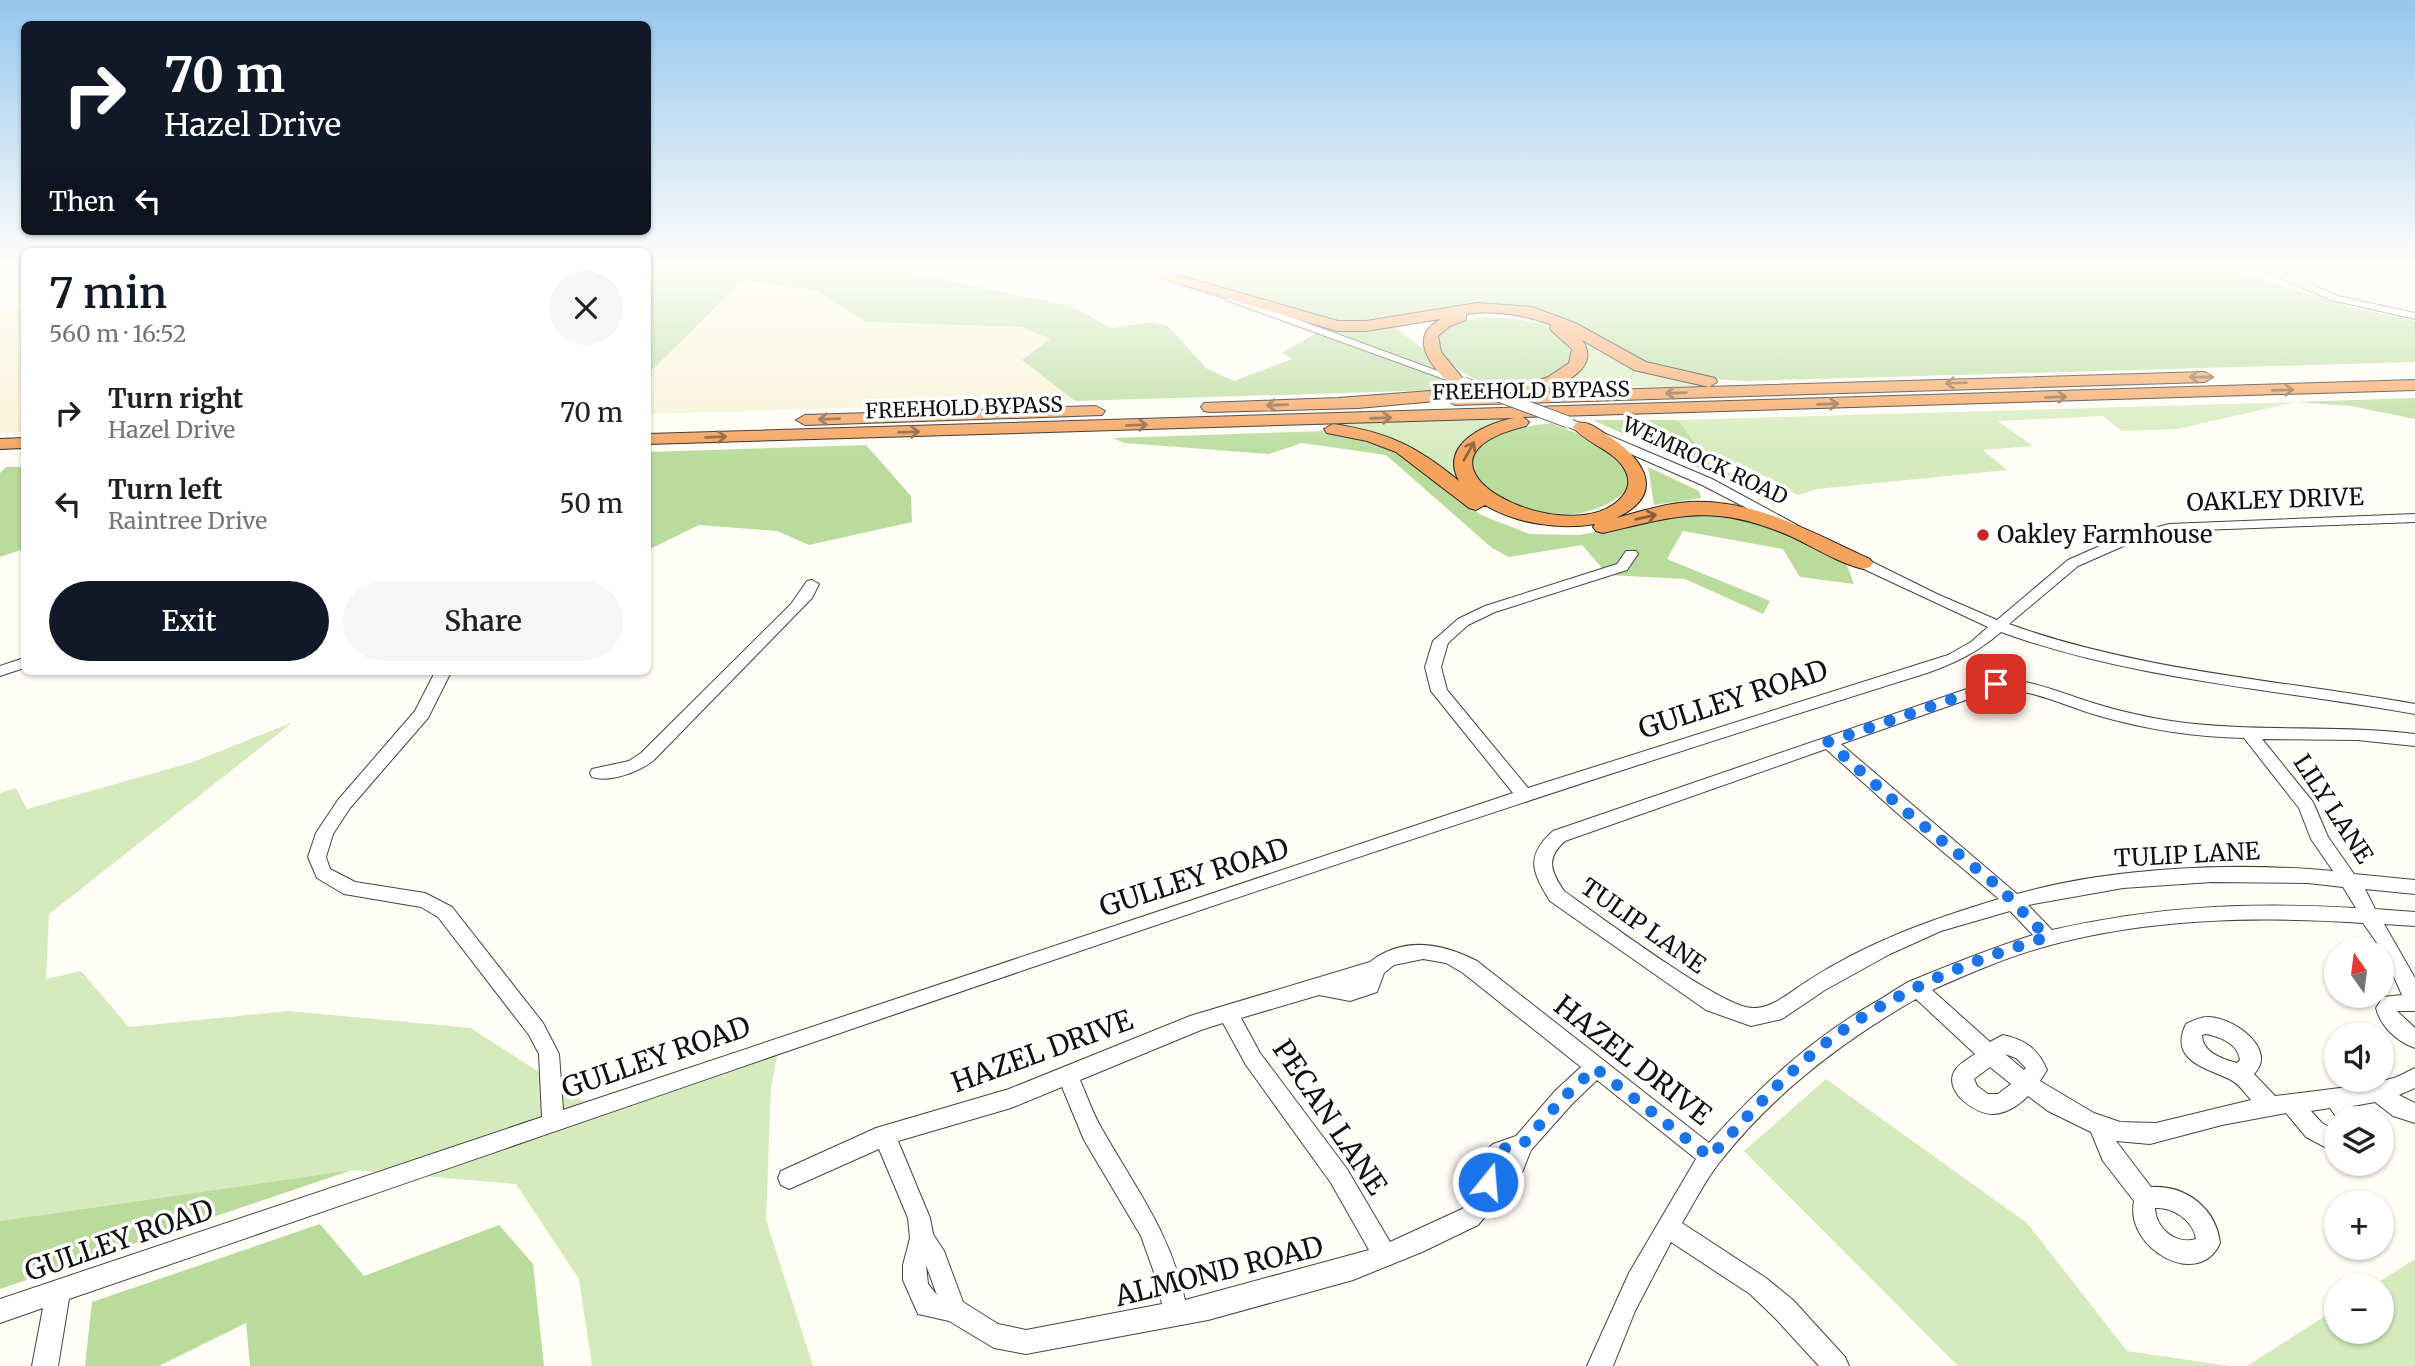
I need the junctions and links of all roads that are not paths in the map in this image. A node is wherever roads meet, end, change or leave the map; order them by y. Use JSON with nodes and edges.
{"nodes":[{"id":1,"x":1322,"y":332,"type":"edge"},
{"id":2,"x":1431,"y":332,"type":"edge"},
{"id":3,"x":1564,"y":332,"type":"edge"},
{"id":4,"x":1578,"y":332,"type":"edge"},
{"id":5,"x":2415,"y":371,"type":"edge"},
{"id":6,"x":1460,"y":382,"type":"junction"},
{"id":7,"x":2415,"y":386,"type":"edge"},
{"id":8,"x":1817,"y":388,"type":"junction"},
{"id":9,"x":1310,"y":404,"type":"junction"},
{"id":10,"x":1797,"y":405,"type":"junction"},
{"id":11,"x":1288,"y":422,"type":"junction"},
{"id":12,"x":651,"y":424,"type":"edge"},
{"id":13,"x":1575,"y":425,"type":"junction"},
{"id":14,"x":651,"y":439,"type":"edge"},
{"id":15,"x":21,"y":443,"type":"edge"},
{"id":16,"x":0,"y":444,"type":"edge"},
{"id":17,"x":21,"y":458,"type":"edge"},
{"id":18,"x":0,"y":459,"type":"edge"},
{"id":19,"x":2415,"y":518,"type":"edge"},
{"id":20,"x":1631,"y":554,"type":"dead end"},
{"id":21,"x":1863,"y":563,"type":"junction"},
{"id":22,"x":812,"y":583,"type":"dead end"},
{"id":23,"x":2000,"y":626,"type":"junction"},
{"id":24,"x":21,"y":664,"type":"edge"},
{"id":25,"x":0,"y":671,"type":"edge"},
{"id":26,"x":442,"y":675,"type":"edge"},
{"id":27,"x":2415,"y":709,"type":"edge"},
{"id":28,"x":2249,"y":733,"type":"junction"},
{"id":29,"x":2415,"y":740,"type":"edge"},
{"id":30,"x":1828,"y":742,"type":"junction"},
{"id":31,"x":598,"y":773,"type":"dead end"},
{"id":32,"x":1525,"y":796,"type":"junction"},
{"id":33,"x":2349,"y":879,"type":"junction"},
{"id":34,"x":2415,"y":887,"type":"edge"},
{"id":35,"x":2013,"y":901,"type":"junction"},
{"id":36,"x":2369,"y":916,"type":"junction"},
{"id":37,"x":2415,"y":919,"type":"edge"},
{"id":38,"x":2047,"y":937,"type":"junction"},
{"id":39,"x":1916,"y":987,"type":"junction"},
{"id":40,"x":2415,"y":1002,"type":"edge"},
{"id":41,"x":1228,"y":1013,"type":"junction"},
{"id":42,"x":2415,"y":1039,"type":"edge"},
{"id":43,"x":1988,"y":1054,"type":"junction"},
{"id":44,"x":1595,"y":1068,"type":"junction"},
{"id":45,"x":2241,"y":1073,"type":"dead end"},
{"id":46,"x":1067,"y":1075,"type":"junction"},
{"id":47,"x":2413,"y":1082,"type":"edge"},
{"id":48,"x":2026,"y":1083,"type":"junction"},
{"id":49,"x":2394,"y":1087,"type":"edge"},
{"id":50,"x":2370,"y":1092,"type":"edge"},
{"id":51,"x":2378,"y":1092,"type":"edge"},
{"id":52,"x":2334,"y":1097,"type":"junction"},
{"id":53,"x":2280,"y":1104,"type":"junction"},
{"id":54,"x":2341,"y":1106,"type":"edge"},
{"id":55,"x":2415,"y":1113,"type":"edge"},
{"id":56,"x":553,"y":1121,"type":"junction"},
{"id":57,"x":2100,"y":1128,"type":"junction"},
{"id":58,"x":884,"y":1135,"type":"junction"},
{"id":59,"x":2324,"y":1136,"type":"edge"},
{"id":60,"x":1710,"y":1157,"type":"junction"},
{"id":61,"x":789,"y":1178,"type":"dead end"},
{"id":62,"x":2146,"y":1198,"type":"dead end"},
{"id":63,"x":1667,"y":1226,"type":"junction"},
{"id":64,"x":1384,"y":1255,"type":"junction"},
{"id":65,"x":58,"y":1292,"type":"junction"},
{"id":66,"x":0,"y":1311,"type":"edge"},
{"id":67,"x":1176,"y":1315,"type":"junction"},
{"id":68,"x":45,"y":1366,"type":"edge"},
{"id":69,"x":1600,"y":1366,"type":"edge"},
{"id":70,"x":1836,"y":1366,"type":"edge"}],
"edges":[{"from":1,"to":6,"type":"street","name":"WEMROCK ROAD"},
{"from":2,"to":6,"type":"highway"},
{"from":3,"to":9,"type":"highway"},
{"from":4,"to":8,"type":"highway"},
{"from":5,"to":8,"type":"highway","name":"FREEHOLD BYPASS","one_way":true},
{"from":6,"to":13,"type":"street","name":"WEMROCK ROAD","bridge":true},
{"from":10,"to":7,"type":"highway","name":"FREEHOLD BYPASS","one_way":true},
{"from":8,"to":9,"type":"highway","name":"FREEHOLD BYPASS","one_way":true},
{"from":9,"to":12,"type":"highway","name":"FREEHOLD BYPASS","one_way":true},
{"from":11,"to":10,"type":"highway","name":"FREEHOLD BYPASS","one_way":true},
{"from":13,"to":10,"type":"highway","one_way":true},
{"from":14,"to":11,"type":"highway","name":"FREEHOLD BYPASS","one_way":true},
{"from":11,"to":21,"type":"highway","one_way":true},
{"from":13,"to":21,"type":"street","name":"WEMROCK ROAD"},
{"from":15,"to":16,"type":"highway"},
{"from":17,"to":18,"type":"highway"},
{"from":19,"to":23,"type":"street","name":"OAKLEY DRIVE"},
{"from":20,"to":32,"type":"street"},
{"from":21,"to":23,"type":"street","name":"WEMROCK ROAD"},
{"from":22,"to":31,"type":"street"},
{"from":23,"to":27,"type":"street"},
{"from":23,"to":32,"type":"street","name":"GULLEY ROAD"},
{"from":24,"to":25,"type":"street"},
{"from":26,"to":56,"type":"street"},
{"from":28,"to":29,"type":"street","name":"TULIP LANE"},
{"from":28,"to":30,"type":"street","name":"TULIP LANE"},
{"from":28,"to":33,"type":"street","name":"LILY LANE"},
{"from":30,"to":35,"type":"street"},
{"from":30,"to":35,"type":"street","name":"TULIP LANE"},
{"from":32,"to":56,"type":"street","name":"GULLEY ROAD"},
{"from":33,"to":34,"type":"street","name":"TULIP LANE"},
{"from":33,"to":35,"type":"street","name":"TULIP LANE"},
{"from":33,"to":36,"type":"street","name":"LILY LANE"},
{"from":35,"to":38,"type":"street"},
{"from":36,"to":37,"type":"street"},
{"from":36,"to":38,"type":"street"},
{"from":36,"to":40,"type":"street","name":"LILY LANE"},
{"from":38,"to":39,"type":"street"},
{"from":39,"to":43,"type":"street"},
{"from":39,"to":60,"type":"street"},
{"from":40,"to":42,"type":"street"},
{"from":41,"to":44,"type":"street","name":"HAZEL DRIVE"},
{"from":41,"to":46,"type":"street","name":"HAZEL DRIVE"},
{"from":41,"to":64,"type":"street","name":"PECAN LANE"},
{"from":43,"to":48,"type":"street"},
{"from":43,"to":48,"type":"street"},
{"from":44,"to":60,"type":"street","name":"HAZEL DRIVE"},
{"from":44,"to":64,"type":"street","name":"ALMOND ROAD"},
{"from":45,"to":53,"type":"street"},
{"from":46,"to":58,"type":"street","name":"HAZEL DRIVE"},
{"from":46,"to":67,"type":"street"},
{"from":47,"to":49,"type":"street"},
{"from":48,"to":57,"type":"street"},
{"from":50,"to":52,"type":"street"},
{"from":51,"to":55,"type":"street"},
{"from":52,"to":53,"type":"street"},
{"from":52,"to":54,"type":"street"},
{"from":53,"to":57,"type":"street"},
{"from":53,"to":59,"type":"street"},
{"from":56,"to":65,"type":"street","name":"GULLEY ROAD"},
{"from":57,"to":62,"type":"street"},
{"from":58,"to":61,"type":"street","name":"HAZEL DRIVE"},
{"from":58,"to":67,"type":"street","name":"ALMOND ROAD"},
{"from":60,"to":63,"type":"street"},
{"from":63,"to":69,"type":"street"},
{"from":63,"to":70,"type":"street"},
{"from":64,"to":67,"type":"street","name":"ALMOND ROAD"},
{"from":65,"to":66,"type":"street","name":"GULLEY ROAD"},
{"from":65,"to":68,"type":"street"}]}
